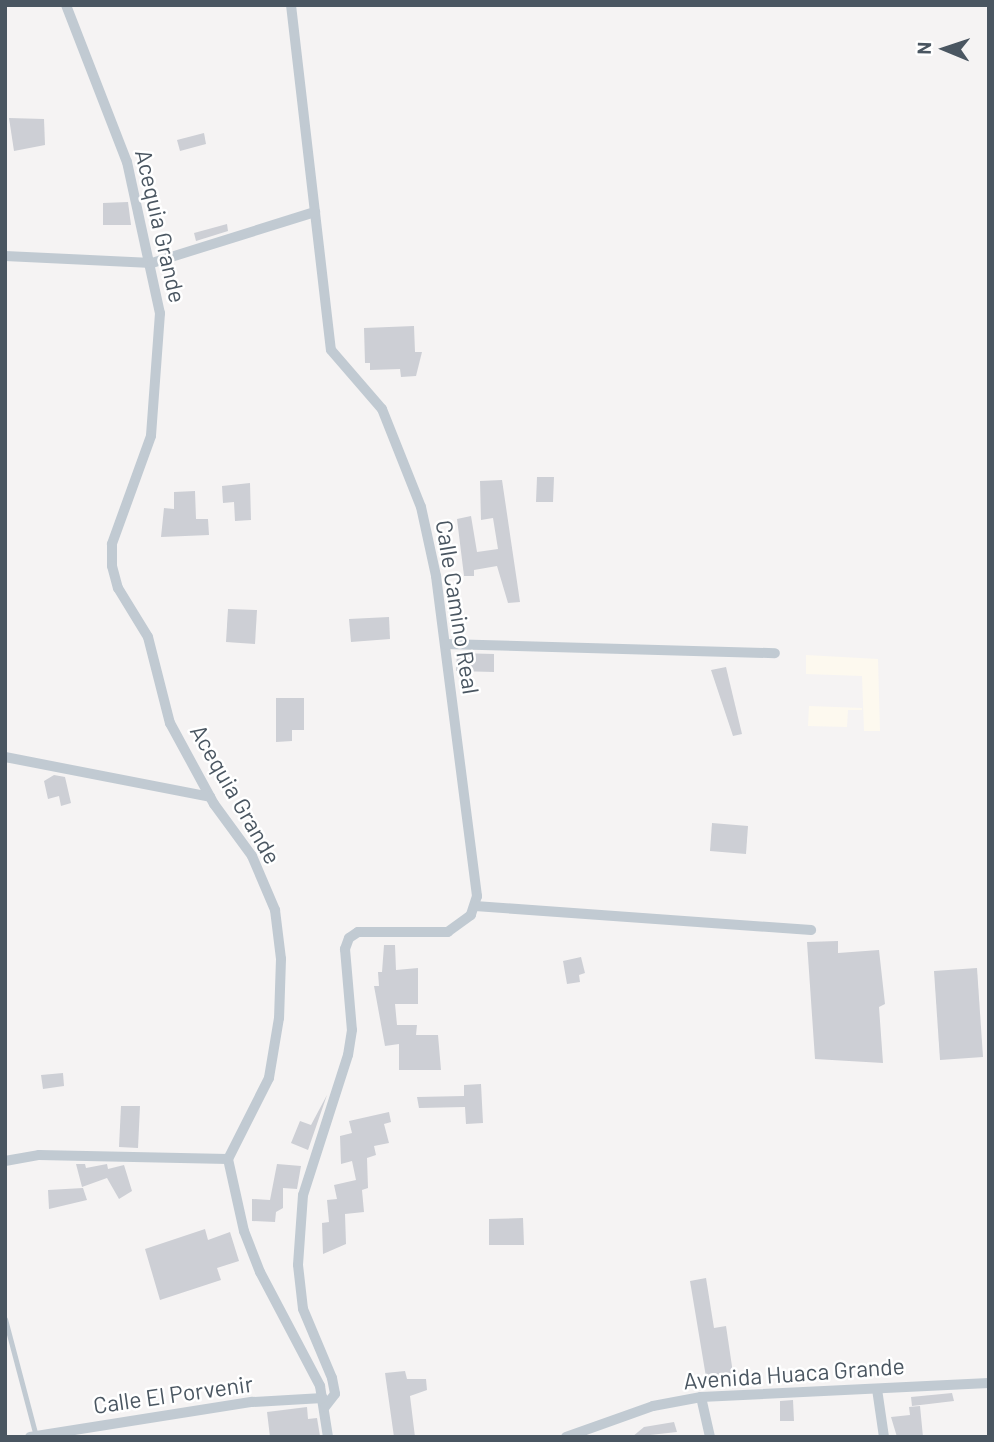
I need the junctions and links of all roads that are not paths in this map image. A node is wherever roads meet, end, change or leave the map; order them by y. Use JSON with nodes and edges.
{"nodes":[{"id":1,"x":66,"y":5,"type":"edge"},
{"id":2,"x":291,"y":5,"type":"edge"},
{"id":3,"x":315,"y":212,"type":"junction"},
{"id":4,"x":5,"y":256,"type":"edge"},
{"id":5,"x":152,"y":264,"type":"junction"},
{"id":6,"x":445,"y":644,"type":"junction"},
{"id":7,"x":775,"y":653,"type":"dead end"},
{"id":8,"x":5,"y":757,"type":"edge"},
{"id":9,"x":210,"y":797,"type":"junction"},
{"id":10,"x":475,"y":906,"type":"junction"},
{"id":11,"x":811,"y":930,"type":"dead end"},
{"id":12,"x":228,"y":1159,"type":"junction"},
{"id":13,"x":5,"y":1161,"type":"edge"},
{"id":14,"x":5,"y":1319,"type":"edge"},
{"id":15,"x":989,"y":1383,"type":"edge"},
{"id":16,"x":877,"y":1389,"type":"junction"},
{"id":17,"x":701,"y":1397,"type":"junction"},
{"id":18,"x":324,"y":1402,"type":"junction"},
{"id":19,"x":33,"y":1436,"type":"edge"},
{"id":20,"x":328,"y":1437,"type":"edge"},
{"id":21,"x":566,"y":1437,"type":"edge"},
{"id":22,"x":710,"y":1437,"type":"edge"},
{"id":23,"x":884,"y":1437,"type":"edge"}],
"edges":[{"from":1,"to":5,"type":"street","name":"Acequia Grande"},
{"from":2,"to":3,"type":"street","name":"Calle Camino Real"},
{"from":3,"to":5,"type":"street"},
{"from":3,"to":6,"type":"street","name":"Calle Camino Real"},
{"from":4,"to":5,"type":"street"},
{"from":5,"to":9,"type":"street","name":"Acequia Grande"},
{"from":6,"to":7,"type":"street"},
{"from":6,"to":10,"type":"street","name":"Calle Camino Real"},
{"from":8,"to":9,"type":"street"},
{"from":9,"to":12,"type":"street","name":"Acequia Grande"},
{"from":10,"to":11,"type":"street"},
{"from":10,"to":18,"type":"street"},
{"from":12,"to":13,"type":"street"},
{"from":12,"to":18,"type":"street"},
{"from":14,"to":19,"type":"lane"},
{"from":15,"to":16,"type":"street","name":"Avenida Huaca Grande"},
{"from":16,"to":17,"type":"street","name":"Avenida Huaca Grande"},
{"from":16,"to":23,"type":"street"},
{"from":17,"to":21,"type":"street","name":"Avenida Huaca Grande"},
{"from":17,"to":22,"type":"street"},
{"from":18,"to":19,"type":"street","name":"Calle El Porvenir"},
{"from":18,"to":20,"type":"street"}]}
